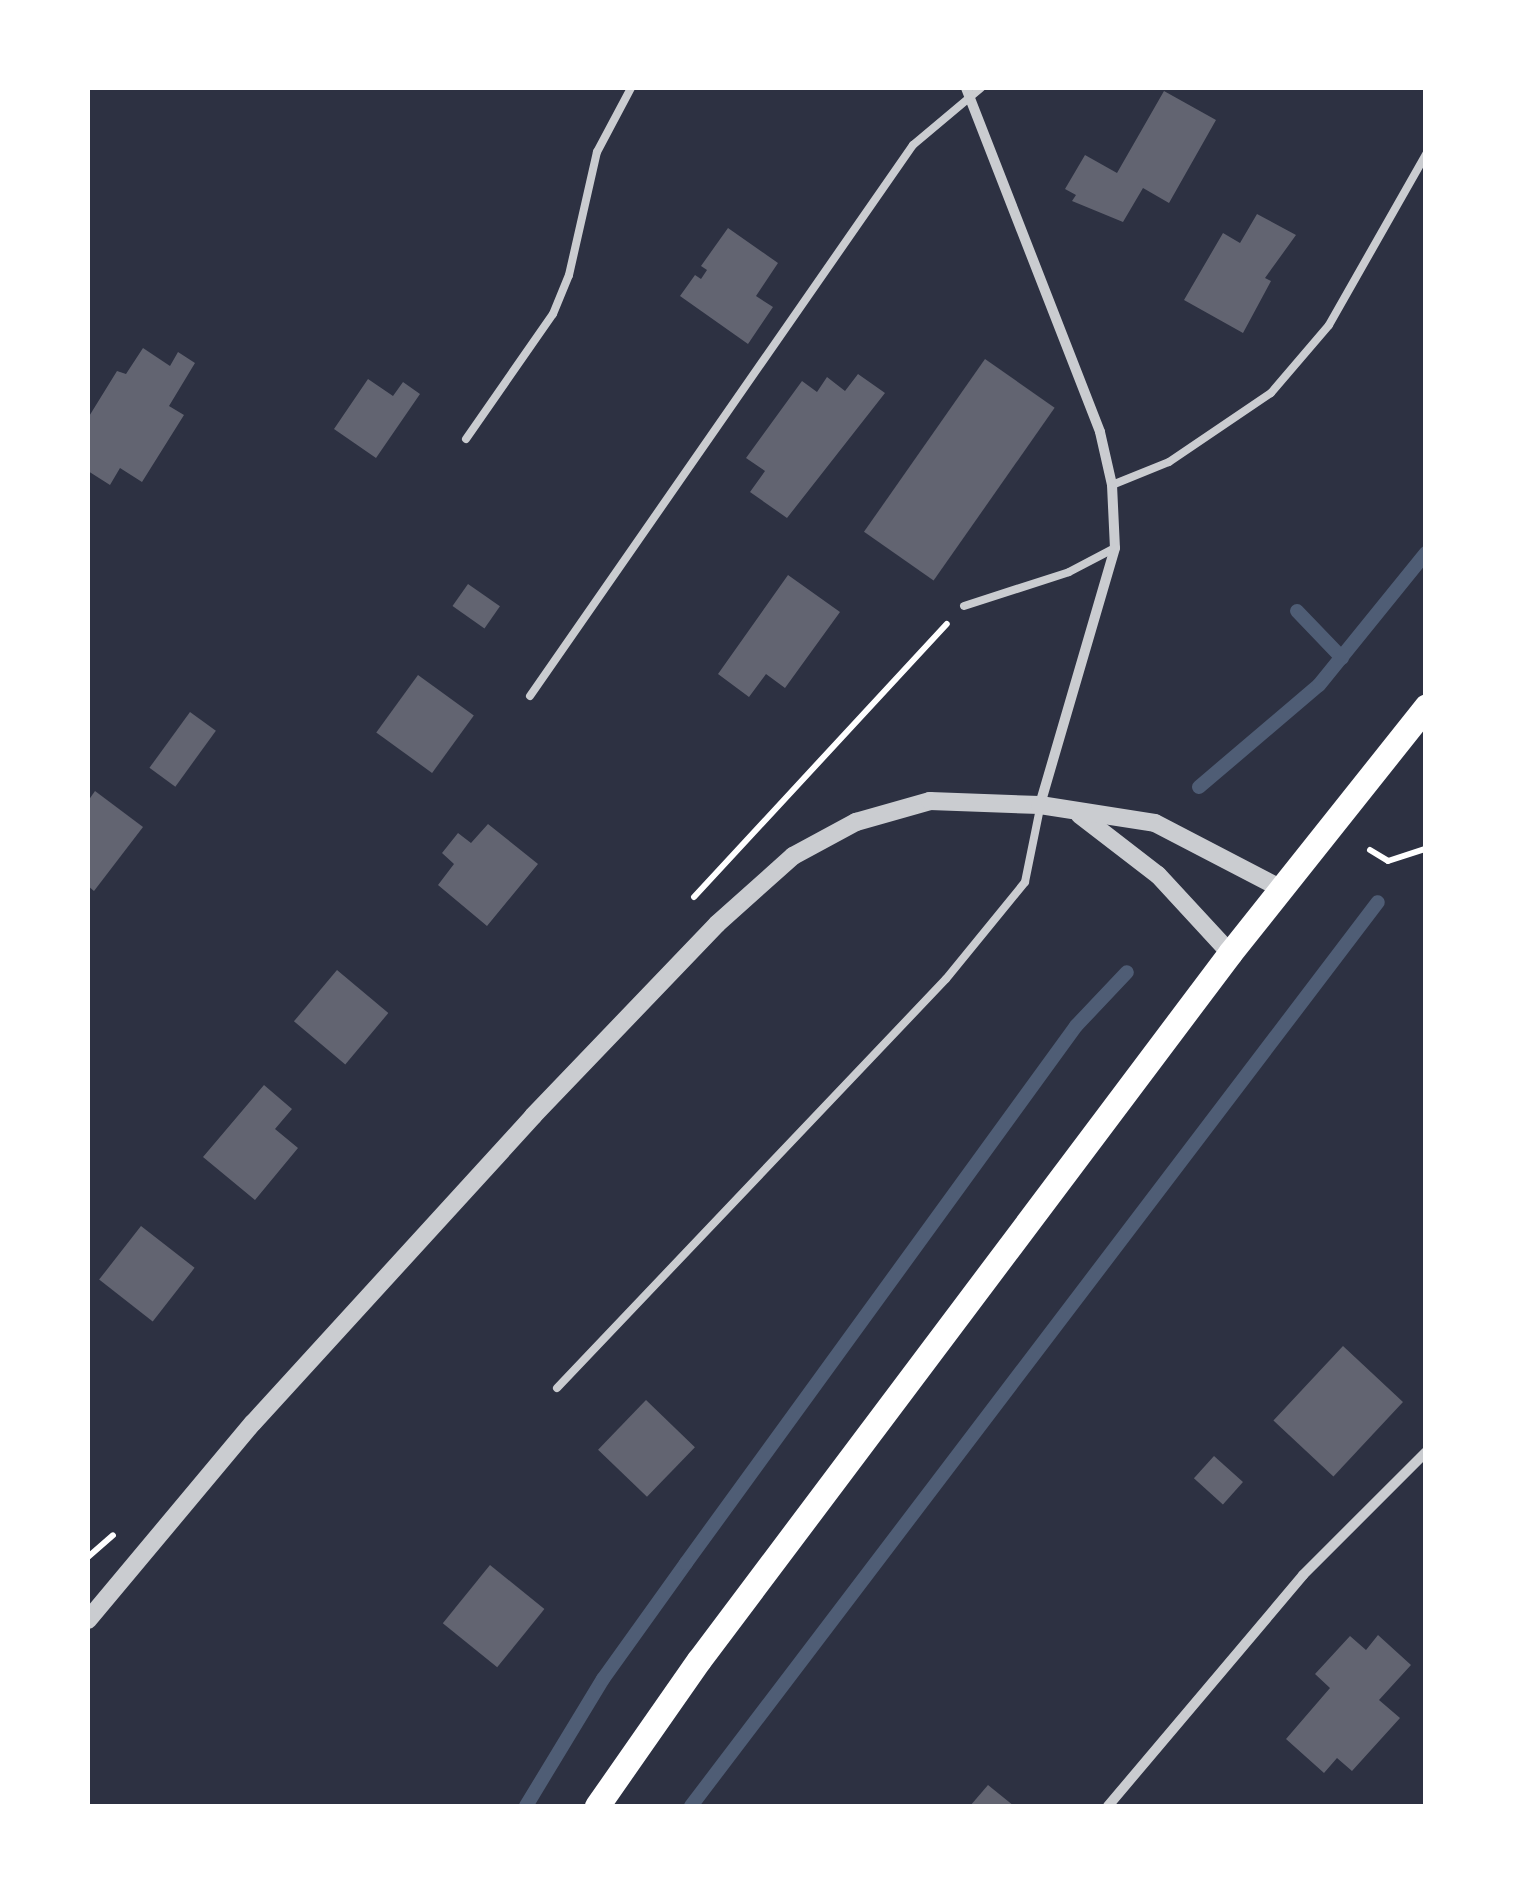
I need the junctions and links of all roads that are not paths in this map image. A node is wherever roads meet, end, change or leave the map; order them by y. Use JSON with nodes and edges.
{"nodes":[{"id":1,"x":631,"y":88,"type":"edge"},
{"id":2,"x":966,"y":88,"type":"edge"},
{"id":3,"x":981,"y":88,"type":"edge"},
{"id":4,"x":972,"y":100,"type":"junction"},
{"id":5,"x":1426,"y":154,"type":"edge"},
{"id":6,"x":466,"y":439,"type":"dead end"},
{"id":7,"x":1112,"y":485,"type":"junction"},
{"id":8,"x":1115,"y":548,"type":"junction"},
{"id":9,"x":964,"y":606,"type":"road end"},
{"id":10,"x":530,"y":696,"type":"dead end"},
{"id":11,"x":1426,"y":707,"type":"edge"},
{"id":12,"x":1040,"y":805,"type":"junction"},
{"id":13,"x":1079,"y":815,"type":"junction"},
{"id":14,"x":1282,"y":889,"type":"junction"},
{"id":15,"x":1230,"y":954,"type":"junction"},
{"id":16,"x":557,"y":1388,"type":"dead end"},
{"id":17,"x":1426,"y":1452,"type":"edge"},
{"id":18,"x":88,"y":1620,"type":"edge"},
{"id":19,"x":597,"y":1806,"type":"edge"},
{"id":20,"x":1108,"y":1806,"type":"edge"}],
"edges":[{"from":1,"to":6,"type":"lane"},
{"from":2,"to":4,"type":"street"},
{"from":3,"to":4,"type":"lane"},
{"from":4,"to":7,"type":"street"},
{"from":4,"to":10,"type":"lane"},
{"from":5,"to":7,"type":"lane"},
{"from":7,"to":8,"type":"street"},
{"from":8,"to":9,"type":"lane"},
{"from":8,"to":12,"type":"street"},
{"from":11,"to":14,"type":"main road"},
{"from":12,"to":13,"type":"street"},
{"from":12,"to":16,"type":"lane"},
{"from":12,"to":18,"type":"street"},
{"from":13,"to":14,"type":"street"},
{"from":13,"to":15,"type":"street"},
{"from":14,"to":15,"type":"main road"},
{"from":15,"to":19,"type":"main road"},
{"from":17,"to":20,"type":"street"}]}
